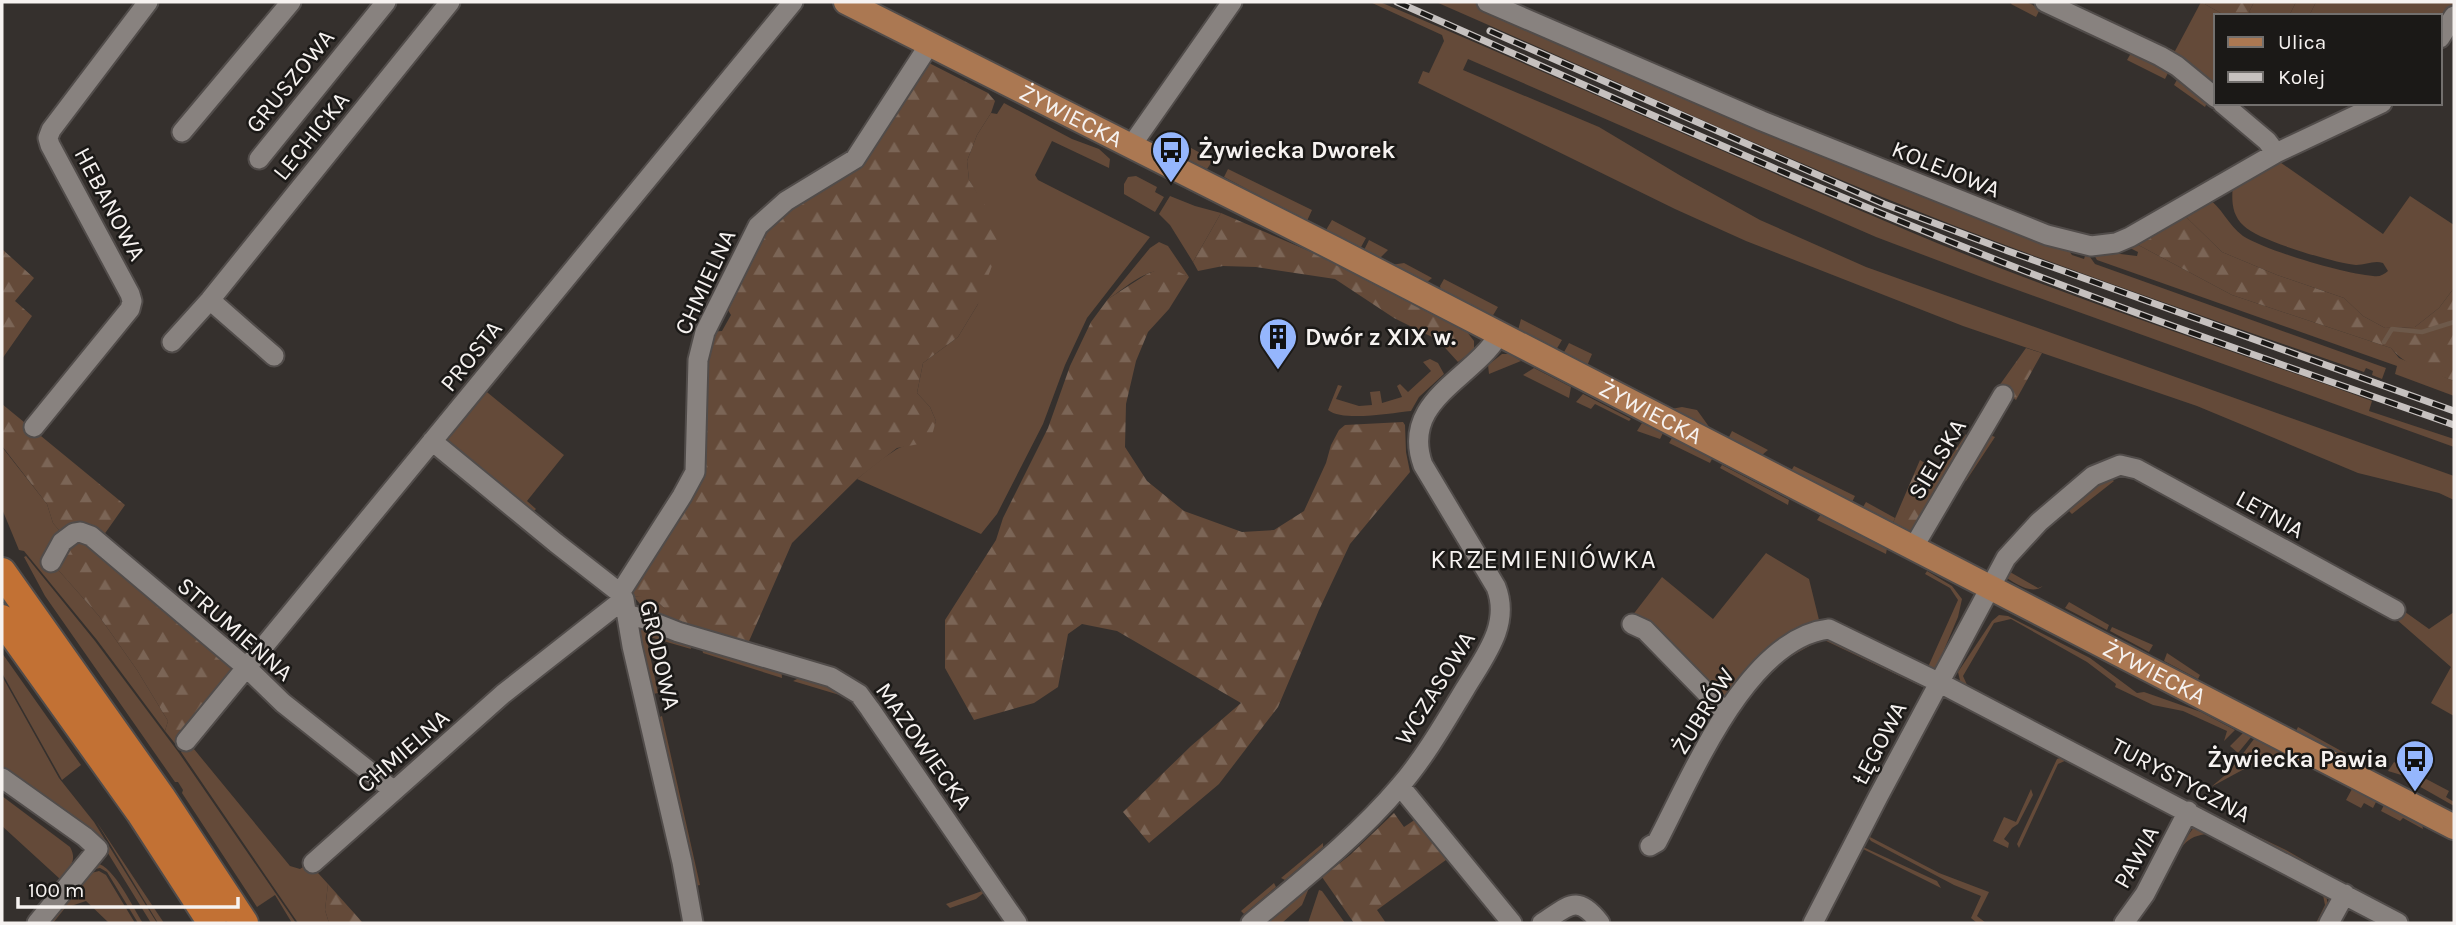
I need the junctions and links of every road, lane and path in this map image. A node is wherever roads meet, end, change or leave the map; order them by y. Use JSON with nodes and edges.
{"nodes":[{"id":1,"x":148,"y":2,"type":"edge"},
{"id":2,"x":292,"y":2,"type":"edge"},
{"id":3,"x":386,"y":2,"type":"edge"},
{"id":4,"x":450,"y":2,"type":"edge"},
{"id":5,"x":793,"y":2,"type":"edge"},
{"id":6,"x":846,"y":2,"type":"edge"},
{"id":7,"x":1232,"y":2,"type":"edge"},
{"id":8,"x":1487,"y":2,"type":"edge"},
{"id":9,"x":2045,"y":2,"type":"edge"},
{"id":10,"x":2454,"y":16,"type":"edge"},
{"id":11,"x":2442,"y":35,"type":"edge"},
{"id":12,"x":929,"y":45,"type":"junction"},
{"id":13,"x":2214,"y":96,"type":"edge"},
{"id":14,"x":2224,"y":105,"type":"edge"},
{"id":15,"x":2378,"y":105,"type":"edge"},
{"id":16,"x":182,"y":132,"type":"dead end"},
{"id":17,"x":1131,"y":146,"type":"junction"},
{"id":18,"x":2276,"y":153,"type":"junction"},
{"id":19,"x":258,"y":159,"type":"dead end"},
{"id":20,"x":210,"y":300,"type":"junction"},
{"id":21,"x":1499,"y":335,"type":"junction"},
{"id":22,"x":172,"y":342,"type":"dead end"},
{"id":23,"x":274,"y":356,"type":"dead end"},
{"id":24,"x":2003,"y":395,"type":"dead end"},
{"id":25,"x":34,"y":427,"type":"dead end"},
{"id":26,"x":432,"y":441,"type":"junction"},
{"id":27,"x":2120,"y":465,"type":"joint"},
{"id":28,"x":1913,"y":548,"type":"junction"},
{"id":29,"x":51,"y":562,"type":"dead end"},
{"id":30,"x":2,"y":572,"type":"edge"},
{"id":31,"x":1990,"y":588,"type":"junction"},
{"id":32,"x":624,"y":602,"type":"junction"},
{"id":33,"x":2395,"y":610,"type":"dead end"},
{"id":34,"x":2,"y":619,"type":"edge"},
{"id":35,"x":1632,"y":624,"type":"dead end"},
{"id":36,"x":247,"y":668,"type":"junction"},
{"id":37,"x":1940,"y":683,"type":"junction"},
{"id":38,"x":1726,"y":713,"type":"junction"},
{"id":39,"x":186,"y":741,"type":"dead end"},
{"id":40,"x":2,"y":778,"type":"edge"},
{"id":41,"x":1401,"y":786,"type":"junction"},
{"id":42,"x":394,"y":791,"type":"junction"},
{"id":43,"x":2188,"y":811,"type":"junction"},
{"id":44,"x":2454,"y":827,"type":"edge"},
{"id":45,"x":1650,"y":846,"type":"dead end"},
{"id":46,"x":313,"y":863,"type":"dead end"},
{"id":47,"x":2344,"y":894,"type":"junction"},
{"id":48,"x":37,"y":923,"type":"edge"},
{"id":49,"x":212,"y":923,"type":"edge"},
{"id":50,"x":244,"y":923,"type":"edge"},
{"id":51,"x":692,"y":923,"type":"edge"},
{"id":52,"x":1017,"y":923,"type":"edge"},
{"id":53,"x":1251,"y":923,"type":"edge"},
{"id":54,"x":1512,"y":923,"type":"edge"},
{"id":55,"x":1542,"y":923,"type":"edge"},
{"id":56,"x":1600,"y":923,"type":"edge"},
{"id":57,"x":1813,"y":923,"type":"edge"},
{"id":58,"x":2124,"y":923,"type":"edge"},
{"id":59,"x":2329,"y":923,"type":"edge"},
{"id":60,"x":2398,"y":923,"type":"edge"}],
"edges":[{"from":1,"to":25,"type":"street","name":"HEBANOWA"},
{"from":2,"to":16,"type":"street"},
{"from":3,"to":19,"type":"street","name":"GRUSZOWA"},
{"from":4,"to":20,"type":"street","name":"LECHICKA"},
{"from":5,"to":26,"type":"street","name":"PROSTA"},
{"from":6,"to":12,"type":"main road","name":"ŻYWIECKA"},
{"from":7,"to":17,"type":"street"},
{"from":8,"to":18,"type":"street","name":"KOLEJOWA"},
{"from":9,"to":13,"type":"street"},
{"from":10,"to":11,"type":"street"},
{"from":12,"to":17,"type":"main road","name":"ŻYWIECKA"},
{"from":12,"to":32,"type":"street","name":"CHMIELNA"},
{"from":14,"to":18,"type":"street"},
{"from":15,"to":18,"type":"street","name":"KOLEJOWA"},
{"from":17,"to":21,"type":"main road","name":"ŻYWIECKA"},
{"from":20,"to":22,"type":"street","name":"LECHICKA"},
{"from":20,"to":23,"type":"street"},
{"from":21,"to":28,"type":"main road","name":"ŻYWIECKA"},
{"from":21,"to":41,"type":"street","name":"WCZASOWA"},
{"from":24,"to":28,"type":"street","name":"SIELSKA"},
{"from":26,"to":32,"type":"street","name":"GRODOWA"},
{"from":26,"to":36,"type":"street","name":"PROSTA"},
{"from":27,"to":31,"type":"street","name":"ŁĘGOWA"},
{"from":27,"to":33,"type":"street","name":"LETNIA"},
{"from":28,"to":31,"type":"main road","name":"ŻYWIECKA"},
{"from":29,"to":36,"type":"street","name":"STRUMIENNA"},
{"from":30,"to":50,"type":"highway"},
{"from":31,"to":37,"type":"street","name":"ŁĘGOWA"},
{"from":31,"to":44,"type":"main road","name":"ŻYWIECKA"},
{"from":32,"to":42,"type":"street","name":"CHMIELNA"},
{"from":32,"to":51,"type":"street","name":"GRODOWA"},
{"from":32,"to":52,"type":"street","name":"MAZOWIECKA"},
{"from":34,"to":49,"type":"highway"},
{"from":35,"to":38,"type":"street"},
{"from":36,"to":39,"type":"street","name":"PROSTA"},
{"from":36,"to":42,"type":"street","name":"STRUMIENNA"},
{"from":37,"to":38,"type":"street","name":"ŻUBRÓW"},
{"from":37,"to":43,"type":"street","name":"TURYSTYCZNA"},
{"from":37,"to":57,"type":"street","name":"ŁĘGOWA"},
{"from":38,"to":45,"type":"street","name":"ŻUBRÓW"},
{"from":40,"to":48,"type":"street"},
{"from":41,"to":53,"type":"street","name":"WCZASOWA"},
{"from":41,"to":54,"type":"street"},
{"from":42,"to":46,"type":"street","name":"CHMIELNA"},
{"from":43,"to":47,"type":"street","name":"TURYSTYCZNA"},
{"from":43,"to":58,"type":"street","name":"PAWIA"},
{"from":47,"to":59,"type":"street"},
{"from":47,"to":60,"type":"street","name":"TURYSTYCZNA"},
{"from":55,"to":56,"type":"street"}]}
